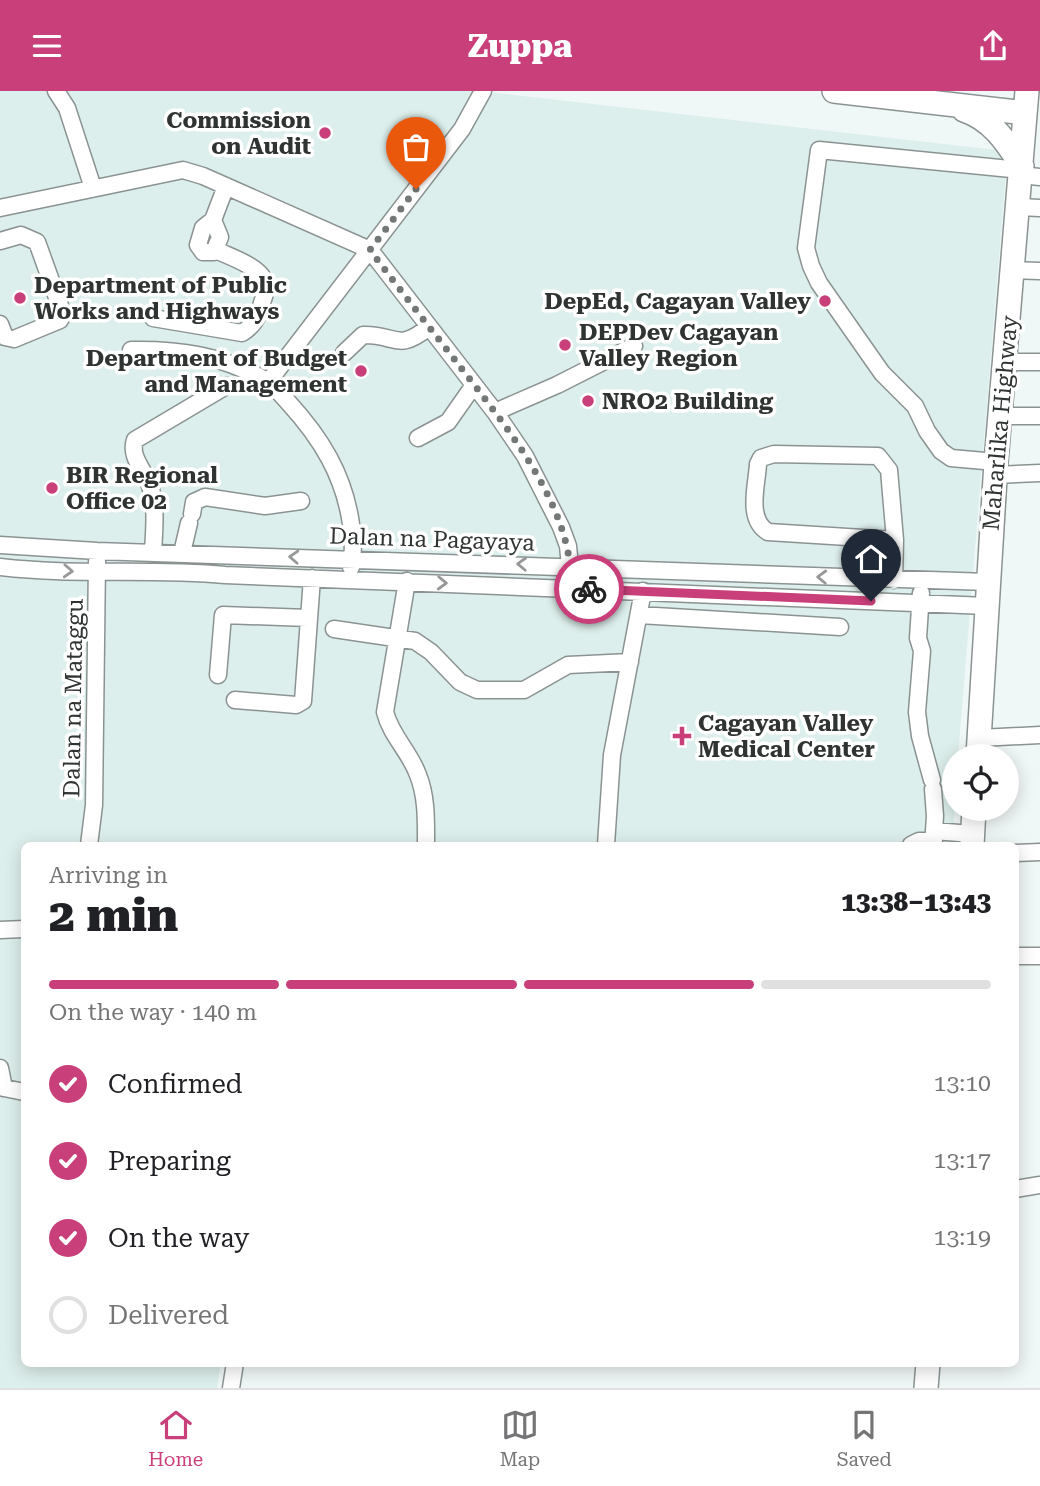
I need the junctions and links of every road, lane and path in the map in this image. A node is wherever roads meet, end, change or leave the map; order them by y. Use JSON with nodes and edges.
{"nodes":[{"id":1,"x":56,"y":91,"type":"edge"},
{"id":2,"x":483,"y":91,"type":"edge"},
{"id":3,"x":834,"y":91,"type":"edge"},
{"id":4,"x":944,"y":99,"type":"edge"},
{"id":5,"x":1029,"y":118,"type":"edge"},
{"id":6,"x":1026,"y":172,"type":"edge"},
{"id":7,"x":226,"y":186,"type":"junction"},
{"id":8,"x":93,"y":188,"type":"junction"},
{"id":9,"x":0,"y":208,"type":"edge"},
{"id":10,"x":1029,"y":208,"type":"edge"},
{"id":11,"x":0,"y":241,"type":"edge"},
{"id":12,"x":370,"y":250,"type":"junction"},
{"id":13,"x":1012,"y":270,"type":"junction"},
{"id":14,"x":1040,"y":271,"type":"edge"},
{"id":15,"x":153,"y":319,"type":"dead end"},
{"id":16,"x":0,"y":324,"type":"edge"},
{"id":17,"x":429,"y":327,"type":"junction"},
{"id":18,"x":634,"y":346,"type":"dead end"},
{"id":19,"x":131,"y":350,"type":"dead end"},
{"id":20,"x":344,"y":353,"type":"dead end"},
{"id":21,"x":1006,"y":362,"type":"junction"},
{"id":22,"x":1040,"y":362,"type":"edge"},
{"id":23,"x":269,"y":381,"type":"junction"},
{"id":24,"x":474,"y":385,"type":"junction"},
{"id":25,"x":226,"y":386,"type":"dead end"},
{"id":26,"x":495,"y":412,"type":"junction"},
{"id":27,"x":1001,"y":416,"type":"junction"},
{"id":28,"x":1040,"y":416,"type":"edge"},
{"id":29,"x":418,"y":438,"type":"dead end"},
{"id":30,"x":995,"y":468,"type":"junction"},
{"id":31,"x":1040,"y":474,"type":"edge"},
{"id":32,"x":300,"y":501,"type":"dead end"},
{"id":33,"x":895,"y":540,"type":"junction"},
{"id":34,"x":0,"y":545,"type":"edge"},
{"id":35,"x":97,"y":551,"type":"junction"},
{"id":36,"x":153,"y":553,"type":"junction"},
{"id":37,"x":182,"y":554,"type":"junction"},
{"id":38,"x":353,"y":559,"type":"junction"},
{"id":39,"x":572,"y":566,"type":"junction"},
{"id":40,"x":0,"y":567,"type":"edge"},
{"id":41,"x":97,"y":572,"type":"junction"},
{"id":42,"x":312,"y":578,"type":"junction"},
{"id":43,"x":349,"y":579,"type":"junction"},
{"id":44,"x":894,"y":580,"type":"junction"},
{"id":45,"x":407,"y":581,"type":"junction"},
{"id":46,"x":926,"y":581,"type":"junction"},
{"id":47,"x":988,"y":582,"type":"junction"},
{"id":48,"x":571,"y":588,"type":"junction"},
{"id":49,"x":643,"y":591,"type":"junction"},
{"id":50,"x":925,"y":603,"type":"junction"},
{"id":51,"x":987,"y":606,"type":"junction"},
{"id":52,"x":639,"y":615,"type":"junction"},
{"id":53,"x":308,"y":618,"type":"junction"},
{"id":54,"x":840,"y":627,"type":"dead end"},
{"id":55,"x":334,"y":629,"type":"dead end"},
{"id":56,"x":397,"y":638,"type":"junction"},
{"id":57,"x":630,"y":662,"type":"junction"},
{"id":58,"x":218,"y":675,"type":"dead end"},
{"id":59,"x":235,"y":700,"type":"dead end"},
{"id":60,"x":1040,"y":735,"type":"edge"},
{"id":61,"x":979,"y":744,"type":"edge"},
{"id":62,"x":994,"y":744,"type":"edge"},
{"id":63,"x":973,"y":821,"type":"edge"},
{"id":64,"x":934,"y":839,"type":"edge"},
{"id":65,"x":972,"y":840,"type":"edge"},
{"id":66,"x":89,"y":842,"type":"edge"},
{"id":67,"x":426,"y":842,"type":"edge"},
{"id":68,"x":606,"y":842,"type":"edge"},
{"id":69,"x":1040,"y":852,"type":"edge"},
{"id":70,"x":1019,"y":853,"type":"edge"},
{"id":71,"x":21,"y":929,"type":"edge"},
{"id":72,"x":0,"y":930,"type":"edge"},
{"id":73,"x":1019,"y":955,"type":"edge"},
{"id":74,"x":1040,"y":955,"type":"edge"},
{"id":75,"x":0,"y":1068,"type":"edge"},
{"id":76,"x":2,"y":1087,"type":"edge"},
{"id":77,"x":21,"y":1091,"type":"edge"},
{"id":78,"x":1040,"y":1185,"type":"edge"},
{"id":79,"x":1019,"y":1188,"type":"edge"},
{"id":80,"x":234,"y":1367,"type":"edge"},
{"id":81,"x":929,"y":1367,"type":"edge"},
{"id":82,"x":231,"y":1388,"type":"edge"},
{"id":83,"x":926,"y":1388,"type":"edge"}],
"edges":[{"from":1,"to":8,"type":"street"},
{"from":2,"to":12,"type":"street"},
{"from":3,"to":4,"type":"highway"},
{"from":4,"to":5,"type":"highway"},
{"from":4,"to":6,"type":"highway"},
{"from":5,"to":6,"type":"highway","name":"Maharlika Highway"},
{"from":6,"to":10,"type":"highway","name":"Maharlika Highway"},
{"from":6,"to":30,"type":"street"},
{"from":7,"to":8,"type":"street"},
{"from":7,"to":12,"type":"street"},
{"from":7,"to":15,"type":"street"},
{"from":8,"to":9,"type":"street"},
{"from":10,"to":13,"type":"highway","name":"Maharlika Highway"},
{"from":11,"to":16,"type":"street"},
{"from":12,"to":17,"type":"street"},
{"from":12,"to":23,"type":"street"},
{"from":13,"to":14,"type":"street"},
{"from":13,"to":21,"type":"highway","name":"Maharlika Highway"},
{"from":17,"to":20,"type":"street"},
{"from":17,"to":24,"type":"street"},
{"from":18,"to":26,"type":"street"},
{"from":19,"to":23,"type":"street"},
{"from":21,"to":22,"type":"street"},
{"from":21,"to":27,"type":"highway","name":"Maharlika Highway"},
{"from":23,"to":38,"type":"street"},
{"from":24,"to":26,"type":"street"},
{"from":24,"to":29,"type":"street"},
{"from":25,"to":36,"type":"street"},
{"from":26,"to":39,"type":"street"},
{"from":27,"to":28,"type":"street"},
{"from":27,"to":30,"type":"highway","name":"Maharlika Highway"},
{"from":30,"to":31,"type":"street"},
{"from":30,"to":47,"type":"highway","name":"Maharlika Highway"},
{"from":32,"to":37,"type":"street"},
{"from":33,"to":33,"type":"street"},
{"from":33,"to":44,"type":"street"},
{"from":34,"to":35,"type":"street","name":"Dalan na Pagayaya"},
{"from":35,"to":36,"type":"street","name":"Dalan na Pagayaya"},
{"from":35,"to":41,"type":"street","name":"Dalan na Mataggu"},
{"from":36,"to":37,"type":"street","name":"Dalan na Pagayaya"},
{"from":38,"to":37,"type":"street","name":"Dalan na Pagayaya","one_way":true},
{"from":39,"to":38,"type":"street","name":"Dalan na Pagayaya","one_way":true},
{"from":38,"to":43,"type":"street"},
{"from":44,"to":39,"type":"street","name":"Dalan na Pagayaya","one_way":true},
{"from":39,"to":48,"type":"street"},
{"from":40,"to":41,"type":"street","name":"Dalan na Pagayaya","one_way":true},
{"from":41,"to":42,"type":"street","name":"Dalan na Pagayaya"},
{"from":41,"to":66,"type":"street","name":"Dalan na Mataggu"},
{"from":42,"to":43,"type":"street","name":"Dalan na Pagayaya"},
{"from":42,"to":53,"type":"street"},
{"from":43,"to":45,"type":"street","name":"Dalan na Pagayaya"},
{"from":44,"to":46,"type":"street","name":"Dalan na Pagayaya"},
{"from":45,"to":48,"type":"street","name":"Dalan na Pagayaya","one_way":true},
{"from":45,"to":56,"type":"street"},
{"from":46,"to":47,"type":"street","name":"Dalan na Pagayaya"},
{"from":46,"to":50,"type":"street"},
{"from":47,"to":51,"type":"highway","name":"Maharlika Highway"},
{"from":48,"to":49,"type":"street","name":"Dalan na Pagayaya"},
{"from":49,"to":50,"type":"street","name":"Dalan na Pagayaya"},
{"from":49,"to":52,"type":"street"},
{"from":50,"to":51,"type":"street","name":"Dalan na Pagayaya"},
{"from":50,"to":64,"type":"street"},
{"from":51,"to":61,"type":"highway","name":"Maharlika Highway"},
{"from":52,"to":54,"type":"street"},
{"from":52,"to":57,"type":"street"},
{"from":53,"to":58,"type":"street"},
{"from":53,"to":59,"type":"street"},
{"from":55,"to":56,"type":"street"},
{"from":56,"to":57,"type":"street"},
{"from":56,"to":67,"type":"street"},
{"from":57,"to":68,"type":"street"},
{"from":60,"to":62,"type":"street"},
{"from":63,"to":65,"type":"highway"},
{"from":64,"to":65,"type":"street"},
{"from":69,"to":70,"type":"street"},
{"from":71,"to":72,"type":"street"},
{"from":73,"to":74,"type":"street"},
{"from":75,"to":76,"type":"street"},
{"from":76,"to":77,"type":"street"},
{"from":78,"to":79,"type":"street"},
{"from":80,"to":82,"type":"street"},
{"from":81,"to":83,"type":"highway"}]}
